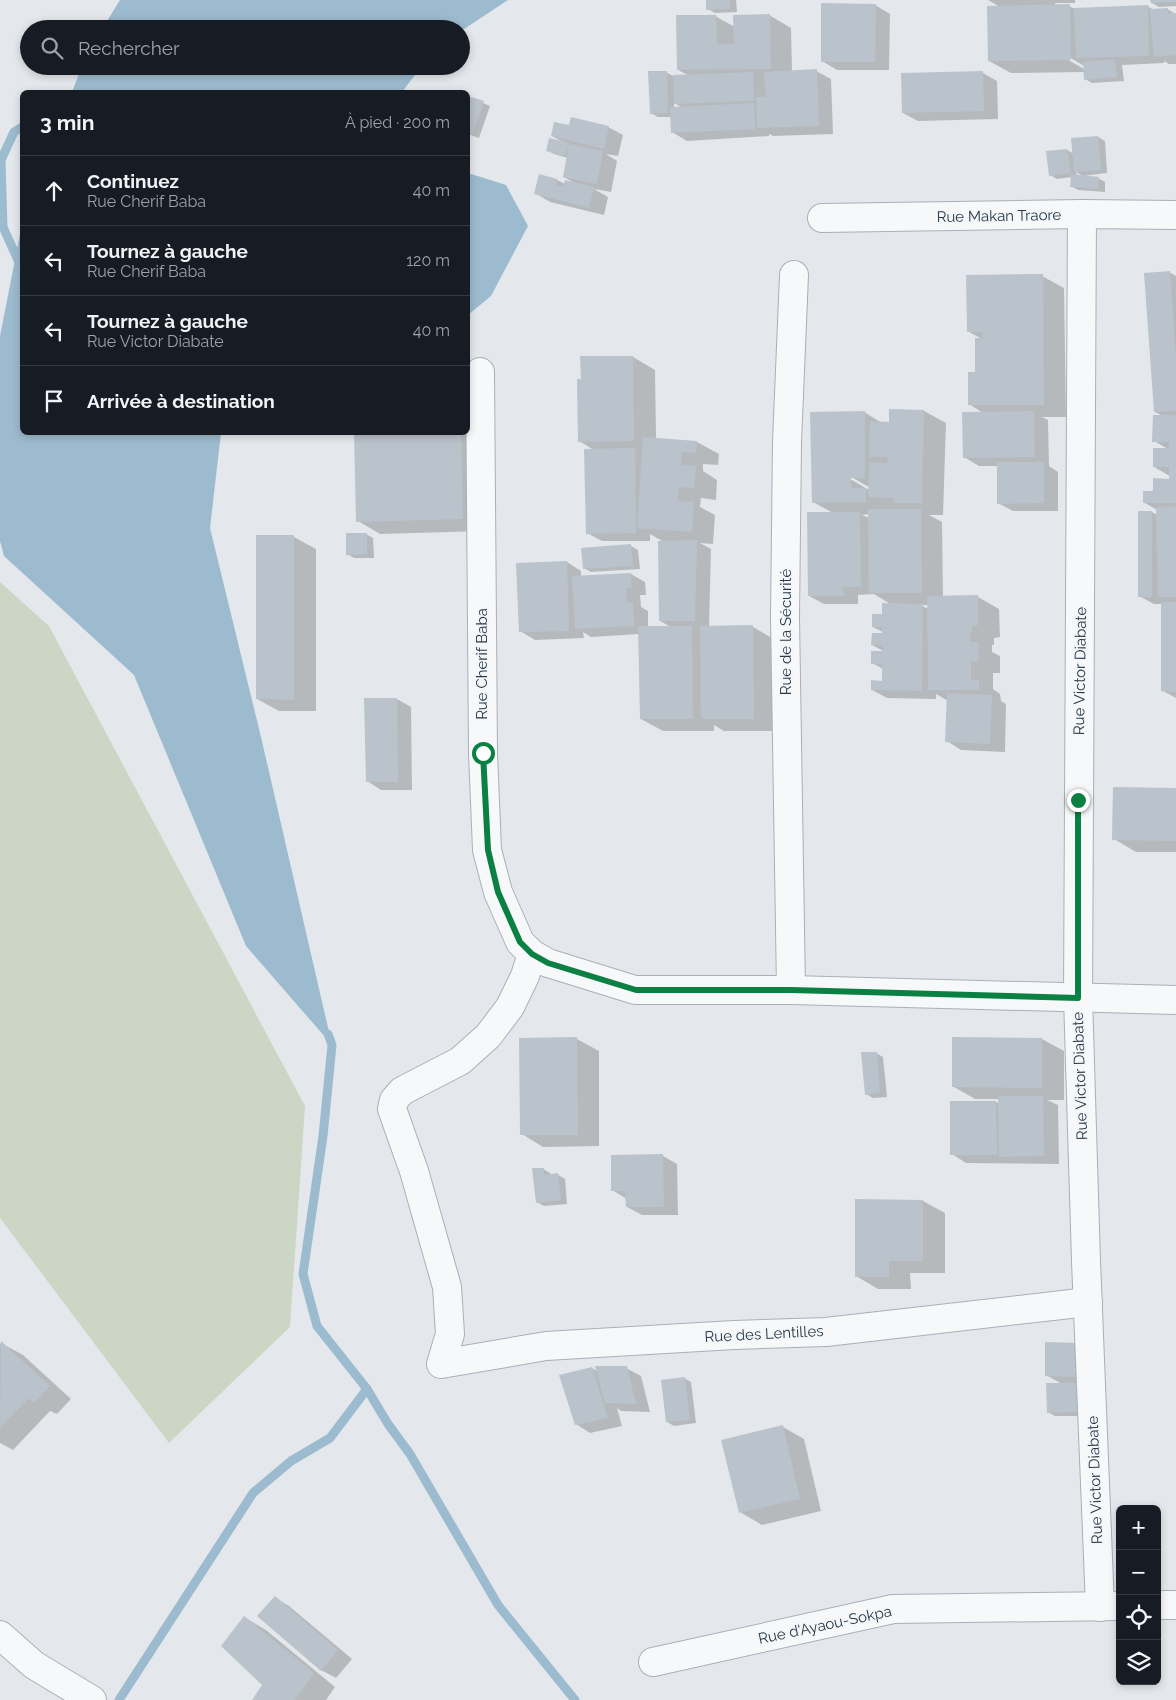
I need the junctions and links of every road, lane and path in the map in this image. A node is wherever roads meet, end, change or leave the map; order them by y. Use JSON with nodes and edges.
{"nodes":[{"id":1,"x":1082,"y":214,"type":"junction"},
{"id":2,"x":1176,"y":215,"type":"edge"},
{"id":3,"x":822,"y":218,"type":"dead end"},
{"id":4,"x":794,"y":275,"type":"dead end"},
{"id":5,"x":480,"y":372,"type":"dead end"},
{"id":6,"x":532,"y":954,"type":"junction"},
{"id":7,"x":791,"y":990,"type":"junction"},
{"id":8,"x":1078,"y":998,"type":"junction"},
{"id":9,"x":1176,"y":1000,"type":"edge"},
{"id":10,"x":1088,"y":1302,"type":"junction"},
{"id":11,"x":1176,"y":1605,"type":"edge"},
{"id":12,"x":1110,"y":1606,"type":"edge"},
{"id":13,"x":1161,"y":1606,"type":"edge"},
{"id":14,"x":0,"y":1635,"type":"edge"},
{"id":15,"x":653,"y":1662,"type":"dead end"},
{"id":16,"x":92,"y":1700,"type":"edge"}],
"edges":[{"from":1,"to":2,"type":"street","name":"Rue Makan Traore"},
{"from":1,"to":3,"type":"street","name":"Rue Makan Traore"},
{"from":1,"to":8,"type":"street","name":"Rue Victor Diabate"},
{"from":4,"to":7,"type":"street","name":"Rue de la Sécurité"},
{"from":5,"to":6,"type":"street","name":"Rue Cherif Baba"},
{"from":6,"to":7,"type":"street","name":"Rue Cherif Baba"},
{"from":6,"to":10,"type":"street","name":"Rue des Lentilles"},
{"from":7,"to":8,"type":"street","name":"Rue Cherif Baba"},
{"from":8,"to":9,"type":"street","name":"Rue Cherif Baba"},
{"from":8,"to":10,"type":"street","name":"Rue Victor Diabate"},
{"from":10,"to":12,"type":"street","name":"Rue Victor Diabate"},
{"from":11,"to":13,"type":"street"},
{"from":12,"to":15,"type":"street","name":"Rue d'Ayaou-Sokpa"},
{"from":14,"to":16,"type":"street"}]}
